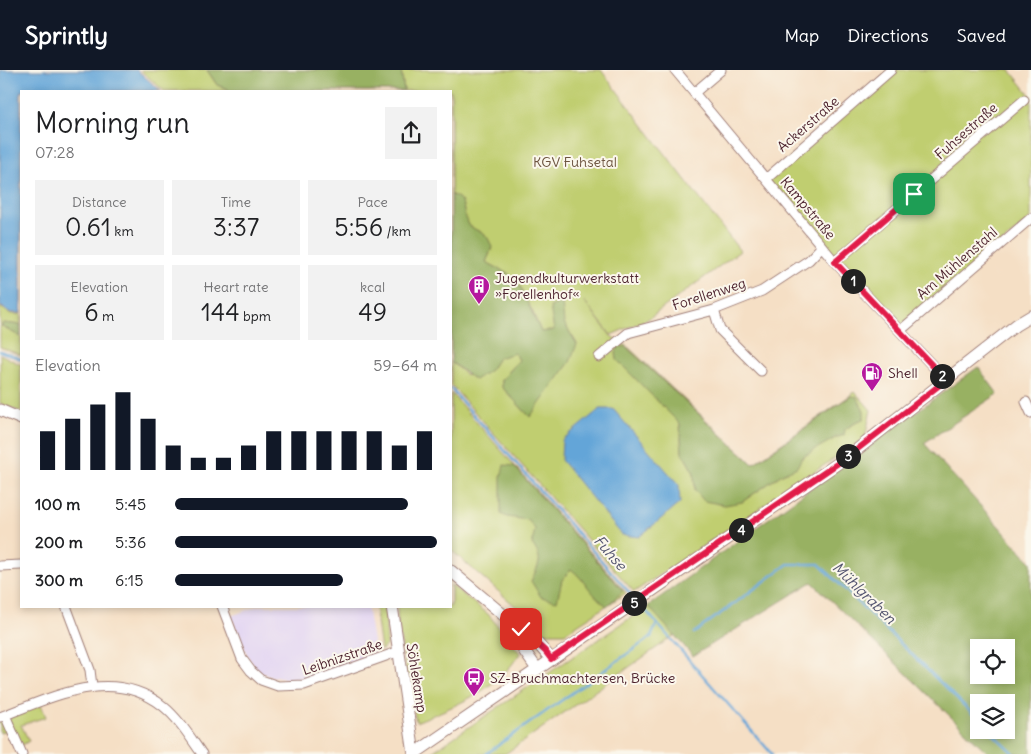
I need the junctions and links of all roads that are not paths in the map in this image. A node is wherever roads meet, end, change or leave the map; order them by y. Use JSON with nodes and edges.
{"nodes":[{"id":1,"x":675,"y":70,"type":"edge"},
{"id":2,"x":721,"y":70,"type":"edge"},
{"id":3,"x":891,"y":70,"type":"edge"},
{"id":4,"x":694,"y":93,"type":"junction"},
{"id":5,"x":1024,"y":100,"type":"dead end"},
{"id":6,"x":766,"y":179,"type":"junction"},
{"id":7,"x":1031,"y":218,"type":"edge"},
{"id":8,"x":822,"y":246,"type":"junction"},
{"id":9,"x":835,"y":262,"type":"junction"},
{"id":10,"x":1031,"y":309,"type":"edge"},
{"id":11,"x":714,"y":310,"type":"junction"},
{"id":12,"x":1031,"y":316,"type":"edge"},
{"id":13,"x":1016,"y":325,"type":"junction"},
{"id":14,"x":901,"y":330,"type":"junction"},
{"id":15,"x":599,"y":357,"type":"dead end"},
{"id":16,"x":761,"y":371,"type":"dead end"},
{"id":17,"x":946,"y":380,"type":"junction"},
{"id":18,"x":1026,"y":402,"type":"dead end"},
{"id":19,"x":0,"y":410,"type":"edge"},
{"id":20,"x":1031,"y":413,"type":"edge"},
{"id":21,"x":20,"y":419,"type":"edge"},
{"id":22,"x":20,"y":565,"type":"edge"},
{"id":23,"x":0,"y":566,"type":"edge"},
{"id":24,"x":452,"y":572,"type":"edge"},
{"id":25,"x":452,"y":580,"type":"edge"},
{"id":26,"x":464,"y":581,"type":"junction"},
{"id":27,"x":67,"y":608,"type":"edge"},
{"id":28,"x":223,"y":608,"type":"edge"},
{"id":29,"x":392,"y":608,"type":"edge"},
{"id":30,"x":511,"y":623,"type":"junction"},
{"id":31,"x":397,"y":652,"type":"junction"},
{"id":32,"x":551,"y":659,"type":"junction"},
{"id":33,"x":537,"y":669,"type":"junction"},
{"id":34,"x":92,"y":686,"type":"junction"},
{"id":35,"x":2,"y":716,"type":"edge"},
{"id":36,"x":416,"y":753,"type":"edge"},
{"id":37,"x":22,"y":754,"type":"edge"},
{"id":38,"x":202,"y":754,"type":"edge"}],
"edges":[{"from":1,"to":4,"type":"street","name":"Kampstraße"},
{"from":2,"to":4,"type":"street"},
{"from":3,"to":6,"type":"street","name":"Ackerstraße"},
{"from":4,"to":6,"type":"street","name":"Kampstraße"},
{"from":5,"to":9,"type":"street","name":"Fuhsestraße"},
{"from":6,"to":8,"type":"street","name":"Kampstraße"},
{"from":7,"to":14,"type":"street","name":"Am Mühlenstahl"},
{"from":8,"to":9,"type":"street","name":"Kampstraße"},
{"from":8,"to":11,"type":"street","name":"Forellenweg"},
{"from":9,"to":14,"type":"street","name":"Kampstraße"},
{"from":10,"to":13,"type":"street"},
{"from":11,"to":15,"type":"street","name":"Forellenweg"},
{"from":11,"to":16,"type":"street"},
{"from":12,"to":13,"type":"street"},
{"from":13,"to":17,"type":"street"},
{"from":14,"to":17,"type":"street","name":"Kampstraße"},
{"from":17,"to":32,"type":"street"},
{"from":18,"to":20,"type":"street"},
{"from":19,"to":21,"type":"street"},
{"from":22,"to":23,"type":"street"},
{"from":24,"to":26,"type":"street"},
{"from":25,"to":26,"type":"street"},
{"from":26,"to":30,"type":"street"},
{"from":27,"to":34,"type":"street"},
{"from":28,"to":31,"type":"street","name":"Leibnizstraße"},
{"from":29,"to":31,"type":"street","name":"Söhlekamp"},
{"from":30,"to":32,"type":"street"},
{"from":30,"to":33,"type":"street"},
{"from":31,"to":36,"type":"street","name":"Söhlekamp"},
{"from":32,"to":33,"type":"street"},
{"from":33,"to":36,"type":"street"},
{"from":34,"to":35,"type":"street"},
{"from":34,"to":38,"type":"street"},
{"from":35,"to":37,"type":"street"}]}
